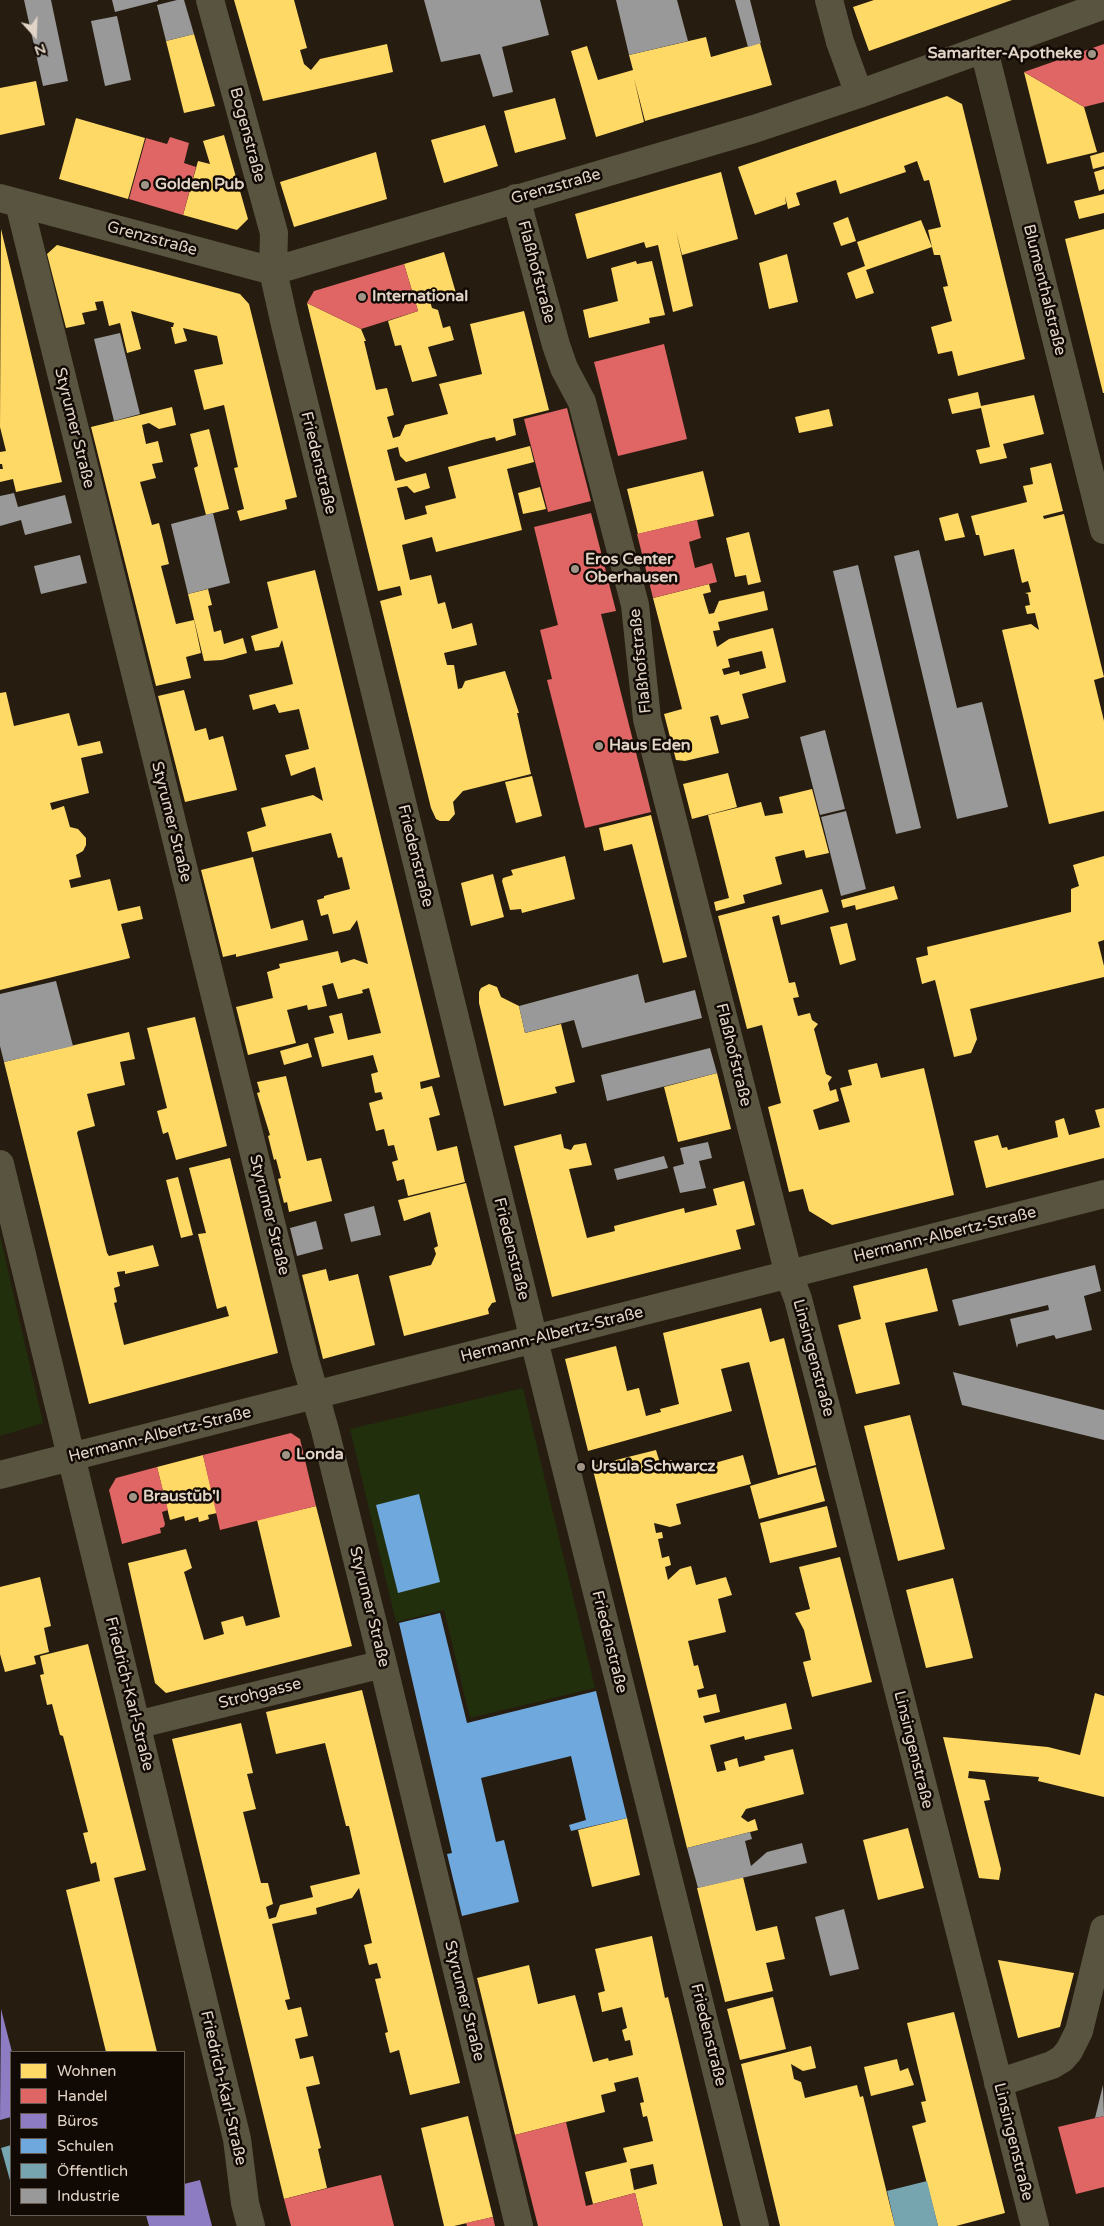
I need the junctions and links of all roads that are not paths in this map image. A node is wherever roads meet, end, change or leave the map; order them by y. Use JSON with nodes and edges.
{"nodes":[{"id":1,"x":210,"y":0,"type":"edge"},
{"id":2,"x":829,"y":0,"type":"edge"},
{"id":3,"x":1104,"y":5,"type":"edge"},
{"id":4,"x":984,"y":50,"type":"junction"},
{"id":5,"x":859,"y":94,"type":"junction"},
{"id":6,"x":516,"y":198,"type":"junction"},
{"id":7,"x":9,"y":201,"type":"edge"},
{"id":8,"x":273,"y":271,"type":"junction"},
{"id":9,"x":1104,"y":530,"type":"edge"},
{"id":10,"x":0,"y":1164,"type":"edge"},
{"id":11,"x":1104,"y":1194,"type":"edge"},
{"id":12,"x":789,"y":1275,"type":"junction"},
{"id":13,"x":534,"y":1340,"type":"junction"},
{"id":14,"x":315,"y":1396,"type":"junction"},
{"id":15,"x":72,"y":1457,"type":"junction"},
{"id":16,"x":0,"y":1475,"type":"edge"},
{"id":17,"x":384,"y":1664,"type":"junction"},
{"id":18,"x":136,"y":1725,"type":"junction"},
{"id":19,"x":1104,"y":1929,"type":"edge"},
{"id":20,"x":998,"y":2083,"type":"junction"},
{"id":21,"x":251,"y":2226,"type":"edge"},
{"id":22,"x":519,"y":2226,"type":"edge"},
{"id":23,"x":755,"y":2226,"type":"edge"},
{"id":24,"x":1035,"y":2226,"type":"edge"}],
"edges":[{"from":1,"to":8,"type":"street","name":"Bogenstraße"},
{"from":2,"to":5,"type":"street"},
{"from":3,"to":4,"type":"street","name":"Grenzstraße"},
{"from":4,"to":5,"type":"street","name":"Grenzstraße"},
{"from":4,"to":9,"type":"street","name":"Blumenthalstraße"},
{"from":5,"to":6,"type":"street","name":"Grenzstraße"},
{"from":6,"to":8,"type":"street","name":"Grenzstraße"},
{"from":6,"to":12,"type":"street","name":"Flaßhofstraße"},
{"from":7,"to":8,"type":"street","name":"Grenzstraße"},
{"from":7,"to":14,"type":"street","name":"Styrumer Straße"},
{"from":8,"to":13,"type":"street","name":"Friedenstraße"},
{"from":10,"to":15,"type":"street","name":"Friedrich-Karl-Straße"},
{"from":11,"to":12,"type":"street","name":"Hermann-Albertz-Straße"},
{"from":12,"to":13,"type":"street","name":"Hermann-Albertz-Straße"},
{"from":12,"to":20,"type":"street","name":"Linsingenstraße"},
{"from":13,"to":14,"type":"street","name":"Hermann-Albertz-Straße"},
{"from":13,"to":23,"type":"street","name":"Friedenstraße"},
{"from":14,"to":15,"type":"street","name":"Hermann-Albertz-Straße"},
{"from":14,"to":17,"type":"street","name":"Styrumer Straße"},
{"from":15,"to":16,"type":"street","name":"Hermann-Albertz-Straße"},
{"from":15,"to":18,"type":"street","name":"Friedrich-Karl-Straße"},
{"from":17,"to":18,"type":"street","name":"Strohgasse"},
{"from":17,"to":22,"type":"street","name":"Styrumer Straße"},
{"from":18,"to":21,"type":"street","name":"Friedrich-Karl-Straße"},
{"from":19,"to":20,"type":"street"},
{"from":20,"to":24,"type":"street","name":"Linsingenstraße"}]}
